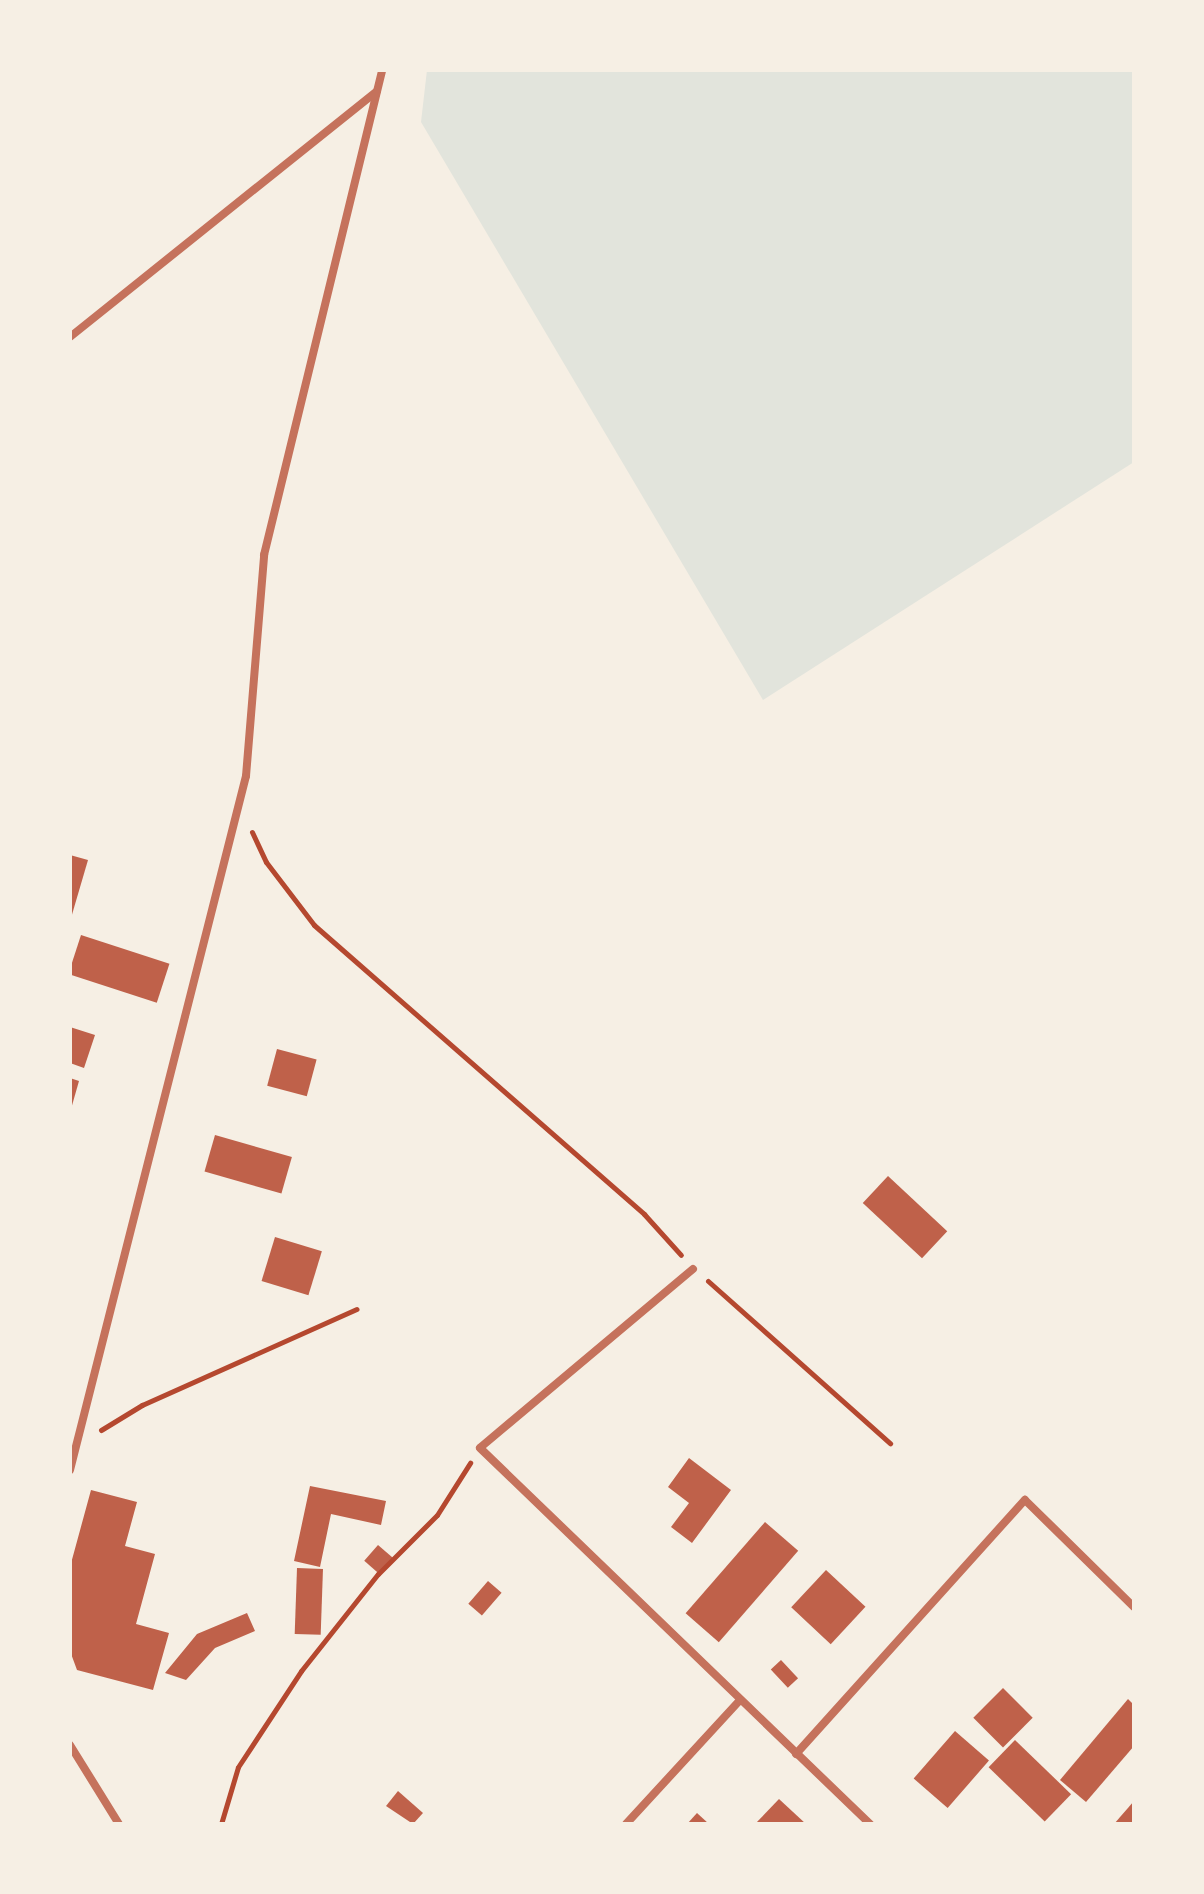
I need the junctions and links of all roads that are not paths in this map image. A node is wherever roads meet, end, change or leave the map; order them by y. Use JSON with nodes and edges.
{"nodes":[{"id":1,"x":382,"y":70,"type":"edge"},
{"id":2,"x":377,"y":90,"type":"junction"},
{"id":3,"x":70,"y":337,"type":"edge"},
{"id":4,"x":693,"y":1269,"type":"road end"},
{"id":5,"x":70,"y":1470,"type":"edge"},
{"id":6,"x":1134,"y":1607,"type":"edge"},
{"id":7,"x":740,"y":1700,"type":"junction"},
{"id":8,"x":70,"y":1745,"type":"edge"},
{"id":9,"x":796,"y":1754,"type":"junction"},
{"id":10,"x":119,"y":1824,"type":"edge"},
{"id":11,"x":626,"y":1824,"type":"edge"},
{"id":12,"x":870,"y":1824,"type":"edge"}],
"edges":[{"from":1,"to":2,"type":"street"},
{"from":2,"to":3,"type":"street"},
{"from":2,"to":5,"type":"street"},
{"from":4,"to":7,"type":"street"},
{"from":6,"to":9,"type":"street"},
{"from":7,"to":9,"type":"street"},
{"from":7,"to":11,"type":"street"},
{"from":8,"to":10,"type":"street"},
{"from":9,"to":12,"type":"street"}]}
